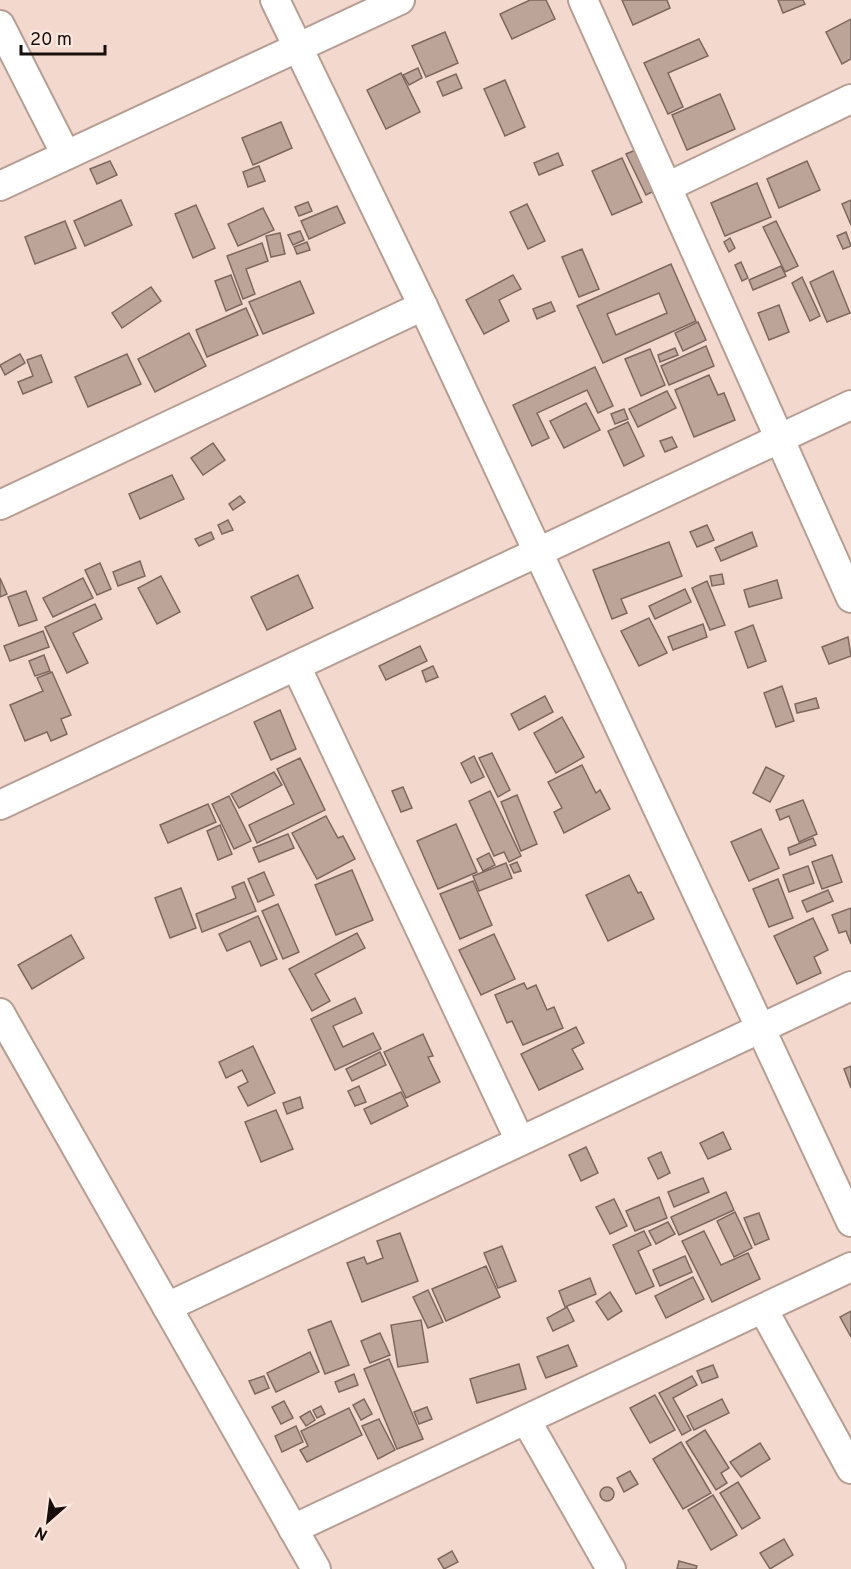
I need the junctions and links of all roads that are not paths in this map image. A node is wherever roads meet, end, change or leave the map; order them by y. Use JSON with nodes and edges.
{"nodes":[{"id":1,"x":275,"y":0,"type":"edge"},
{"id":2,"x":400,"y":0,"type":"edge"},
{"id":3,"x":583,"y":0,"type":"edge"},
{"id":4,"x":0,"y":26,"type":"edge"},
{"id":5,"x":298,"y":47,"type":"junction"},
{"id":6,"x":851,"y":99,"type":"edge"},
{"id":7,"x":66,"y":155,"type":"junction"},
{"id":8,"x":0,"y":186,"type":"edge"},
{"id":9,"x":667,"y":187,"type":"junction"},
{"id":10,"x":423,"y":306,"type":"junction"},
{"id":11,"x":851,"y":405,"type":"edge"},
{"id":12,"x":779,"y":439,"type":"junction"},
{"id":13,"x":0,"y":505,"type":"edge"},
{"id":14,"x":538,"y":552,"type":"junction"},
{"id":15,"x":851,"y":598,"type":"edge"},
{"id":16,"x":296,"y":666,"type":"junction"},
{"id":17,"x":0,"y":805,"type":"edge"},
{"id":18,"x":851,"y":986,"type":"edge"},
{"id":19,"x":0,"y":1013,"type":"edge"},
{"id":20,"x":761,"y":1028,"type":"junction"},
{"id":21,"x":520,"y":1141,"type":"junction"},
{"id":22,"x":851,"y":1222,"type":"edge"},
{"id":23,"x":851,"y":1267,"type":"edge"},
{"id":24,"x":167,"y":1307,"type":"junction"},
{"id":25,"x":763,"y":1309,"type":"junction"},
{"id":26,"x":526,"y":1420,"type":"junction"},
{"id":27,"x":851,"y":1469,"type":"edge"},
{"id":28,"x":293,"y":1529,"type":"junction"},
{"id":29,"x":316,"y":1569,"type":"edge"},
{"id":30,"x":611,"y":1569,"type":"edge"}],
"edges":[{"from":1,"to":5,"type":"street"},
{"from":2,"to":5,"type":"street"},
{"from":3,"to":9,"type":"street"},
{"from":4,"to":7,"type":"street"},
{"from":5,"to":7,"type":"street"},
{"from":5,"to":10,"type":"street"},
{"from":6,"to":9,"type":"street"},
{"from":7,"to":8,"type":"street"},
{"from":9,"to":12,"type":"street"},
{"from":10,"to":13,"type":"street"},
{"from":10,"to":14,"type":"street"},
{"from":11,"to":12,"type":"street"},
{"from":12,"to":14,"type":"street"},
{"from":12,"to":15,"type":"street"},
{"from":14,"to":16,"type":"street"},
{"from":14,"to":20,"type":"street"},
{"from":16,"to":17,"type":"street"},
{"from":16,"to":21,"type":"street"},
{"from":18,"to":20,"type":"street"},
{"from":19,"to":24,"type":"street"},
{"from":20,"to":21,"type":"street"},
{"from":20,"to":22,"type":"street"},
{"from":21,"to":24,"type":"street"},
{"from":23,"to":25,"type":"street"},
{"from":24,"to":28,"type":"street"},
{"from":25,"to":26,"type":"street"},
{"from":25,"to":27,"type":"street"},
{"from":26,"to":28,"type":"street"},
{"from":26,"to":30,"type":"street"},
{"from":28,"to":29,"type":"street"}]}
